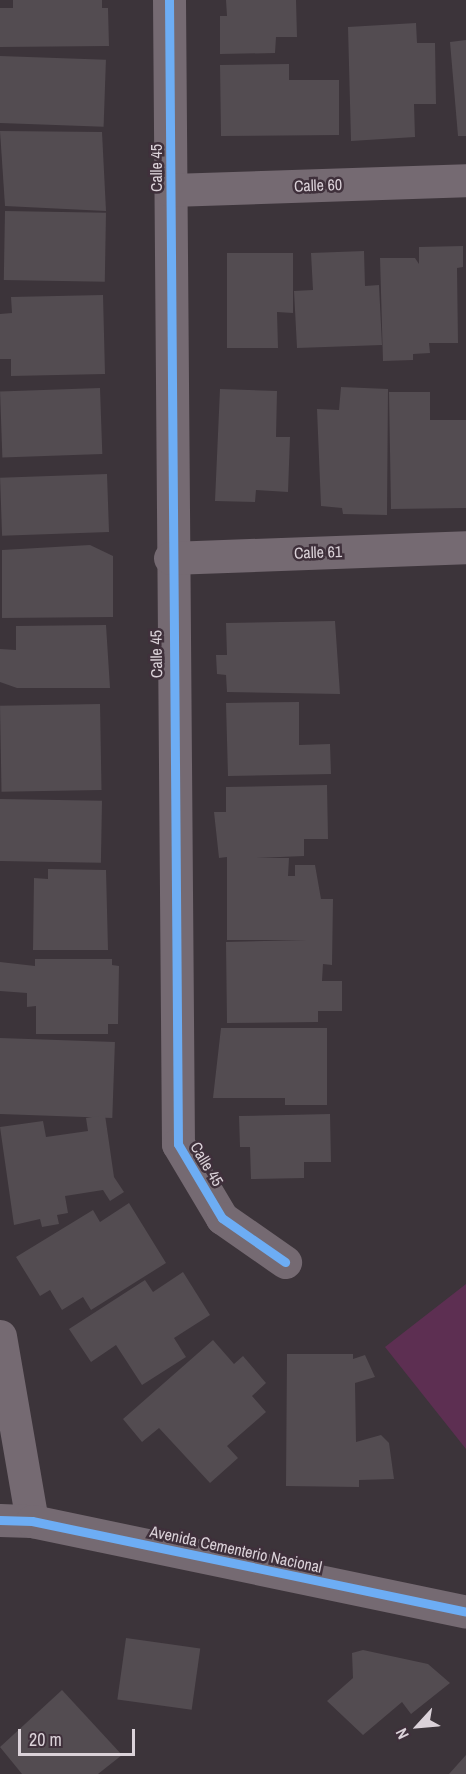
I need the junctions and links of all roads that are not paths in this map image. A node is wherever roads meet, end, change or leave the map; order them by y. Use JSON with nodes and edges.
{"nodes":[{"id":1,"x":169,"y":0,"type":"edge"},
{"id":2,"x":466,"y":180,"type":"edge"},
{"id":3,"x":171,"y":190,"type":"junction"},
{"id":4,"x":466,"y":547,"type":"edge"},
{"id":5,"x":170,"y":558,"type":"junction"},
{"id":6,"x":285,"y":1262,"type":"dead end"},
{"id":7,"x":0,"y":1336,"type":"edge"},
{"id":8,"x":0,"y":1520,"type":"edge"},
{"id":9,"x":32,"y":1521,"type":"junction"},
{"id":10,"x":466,"y":1612,"type":"edge"}],
"edges":[{"from":1,"to":3,"type":"street","name":"Calle 45"},
{"from":2,"to":3,"type":"street","name":"Calle 60"},
{"from":3,"to":5,"type":"street","name":"Calle 45"},
{"from":4,"to":5,"type":"street","name":"Calle 61"},
{"from":5,"to":6,"type":"street","name":"Calle 45"},
{"from":7,"to":9,"type":"street"},
{"from":8,"to":9,"type":"street","name":"Avenida Cementerio Nacional"},
{"from":9,"to":10,"type":"street","name":"Avenida Cementerio Nacional"}]}
